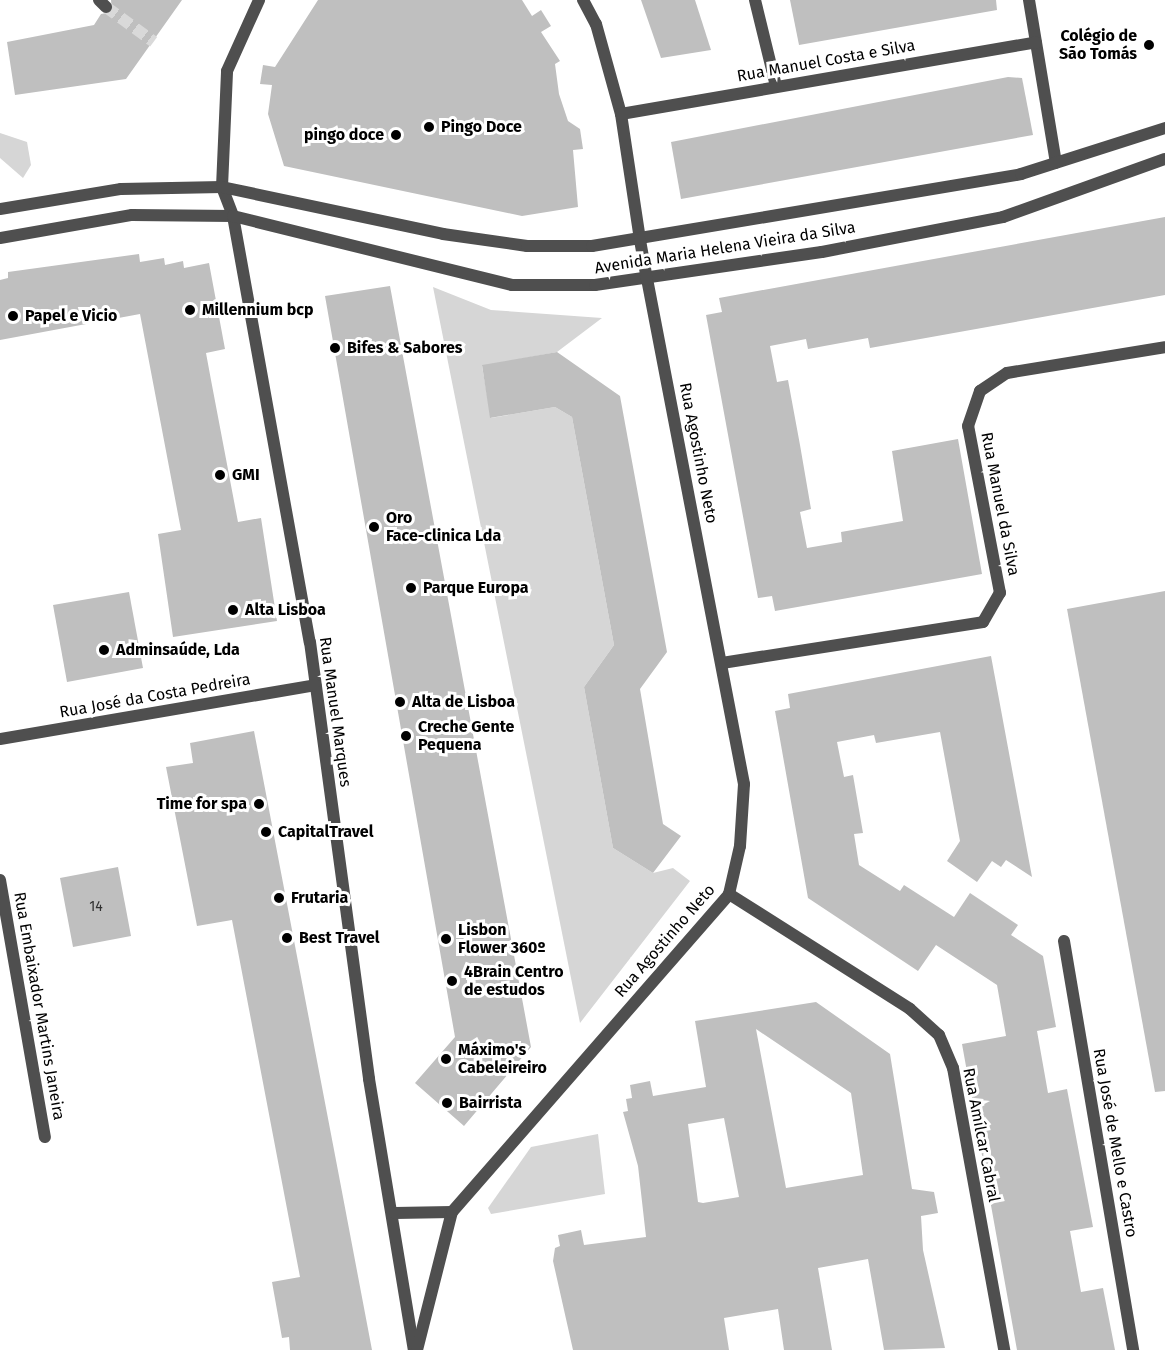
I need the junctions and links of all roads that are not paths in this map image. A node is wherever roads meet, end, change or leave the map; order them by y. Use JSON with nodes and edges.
{"nodes":[{"id":1,"x":259,"y":0,"type":"edge"},
{"id":2,"x":583,"y":0,"type":"edge"},
{"id":3,"x":754,"y":0,"type":"edge"},
{"id":4,"x":1029,"y":0,"type":"edge"},
{"id":5,"x":1036,"y":42,"type":"junction"},
{"id":6,"x":776,"y":86,"type":"junction"},
{"id":7,"x":621,"y":114,"type":"junction"},
{"id":8,"x":1165,"y":128,"type":"edge"},
{"id":9,"x":1165,"y":159,"type":"edge"},
{"id":10,"x":1056,"y":163,"type":"junction"},
{"id":11,"x":222,"y":187,"type":"junction"},
{"id":12,"x":0,"y":210,"type":"edge"},
{"id":13,"x":233,"y":216,"type":"junction"},
{"id":14,"x":0,"y":238,"type":"edge"},
{"id":15,"x":640,"y":240,"type":"junction"},
{"id":16,"x":647,"y":279,"type":"junction"},
{"id":17,"x":1165,"y":347,"type":"edge"},
{"id":18,"x":722,"y":663,"type":"junction"},
{"id":19,"x":315,"y":685,"type":"junction"},
{"id":20,"x":0,"y":739,"type":"edge"},
{"id":21,"x":0,"y":880,"type":"edge"},
{"id":22,"x":729,"y":894,"type":"junction"},
{"id":23,"x":1064,"y":941,"type":"dead end"},
{"id":24,"x":45,"y":1137,"type":"dead end"},
{"id":25,"x":452,"y":1212,"type":"junction"},
{"id":26,"x":395,"y":1214,"type":"junction"},
{"id":27,"x":416,"y":1350,"type":"edge"},
{"id":28,"x":1004,"y":1350,"type":"edge"},
{"id":29,"x":1133,"y":1350,"type":"edge"}],
"edges":[{"from":1,"to":11,"type":"street"},
{"from":2,"to":7,"type":"street","name":"Rua Agostinho Neto"},
{"from":3,"to":6,"type":"street"},
{"from":4,"to":5,"type":"street"},
{"from":5,"to":6,"type":"street","name":"Rua Manuel Costa e Silva"},
{"from":5,"to":10,"type":"street"},
{"from":6,"to":7,"type":"street","name":"Rua Manuel Costa e Silva"},
{"from":7,"to":15,"type":"street","name":"Rua Agostinho Neto"},
{"from":8,"to":10,"type":"street","name":"Avenida Maria Helena Vieira da Silva"},
{"from":9,"to":16,"type":"street","name":"Avenida Maria Helena Vieira da Silva"},
{"from":10,"to":15,"type":"street","name":"Avenida Maria Helena Vieira da Silva"},
{"from":11,"to":12,"type":"street","name":"Avenida Maria Helena Vieira da Silva"},
{"from":11,"to":13,"type":"street","name":"Rua Manuel Marques"},
{"from":11,"to":15,"type":"street","name":"Avenida Maria Helena Vieira da Silva"},
{"from":13,"to":14,"type":"street","name":"Avenida Maria Helena Vieira da Silva"},
{"from":13,"to":16,"type":"street","name":"Avenida Maria Helena Vieira da Silva"},
{"from":13,"to":19,"type":"street","name":"Rua Manuel Marques"},
{"from":15,"to":16,"type":"street","name":"Rua Agostinho Neto"},
{"from":16,"to":18,"type":"street","name":"Rua Agostinho Neto"},
{"from":17,"to":18,"type":"street","name":"Rua Manuel da Silva"},
{"from":18,"to":22,"type":"street","name":"Rua Agostinho Neto"},
{"from":19,"to":20,"type":"street","name":"Rua José da Costa Pedreira"},
{"from":19,"to":26,"type":"street","name":"Rua Manuel Marques"},
{"from":21,"to":24,"type":"street","name":"Rua Embaixador Martins Janeira"},
{"from":22,"to":25,"type":"street","name":"Rua Agostinho Neto"},
{"from":22,"to":28,"type":"street","name":"Rua Amílcar Cabral"},
{"from":23,"to":29,"type":"street","name":"Rua José de Mello e Castro"},
{"from":25,"to":26,"type":"street"},
{"from":25,"to":27,"type":"street","name":"Rua Agostinho Neto"},
{"from":26,"to":27,"type":"street","name":"Rua Manuel Marques"}]}
